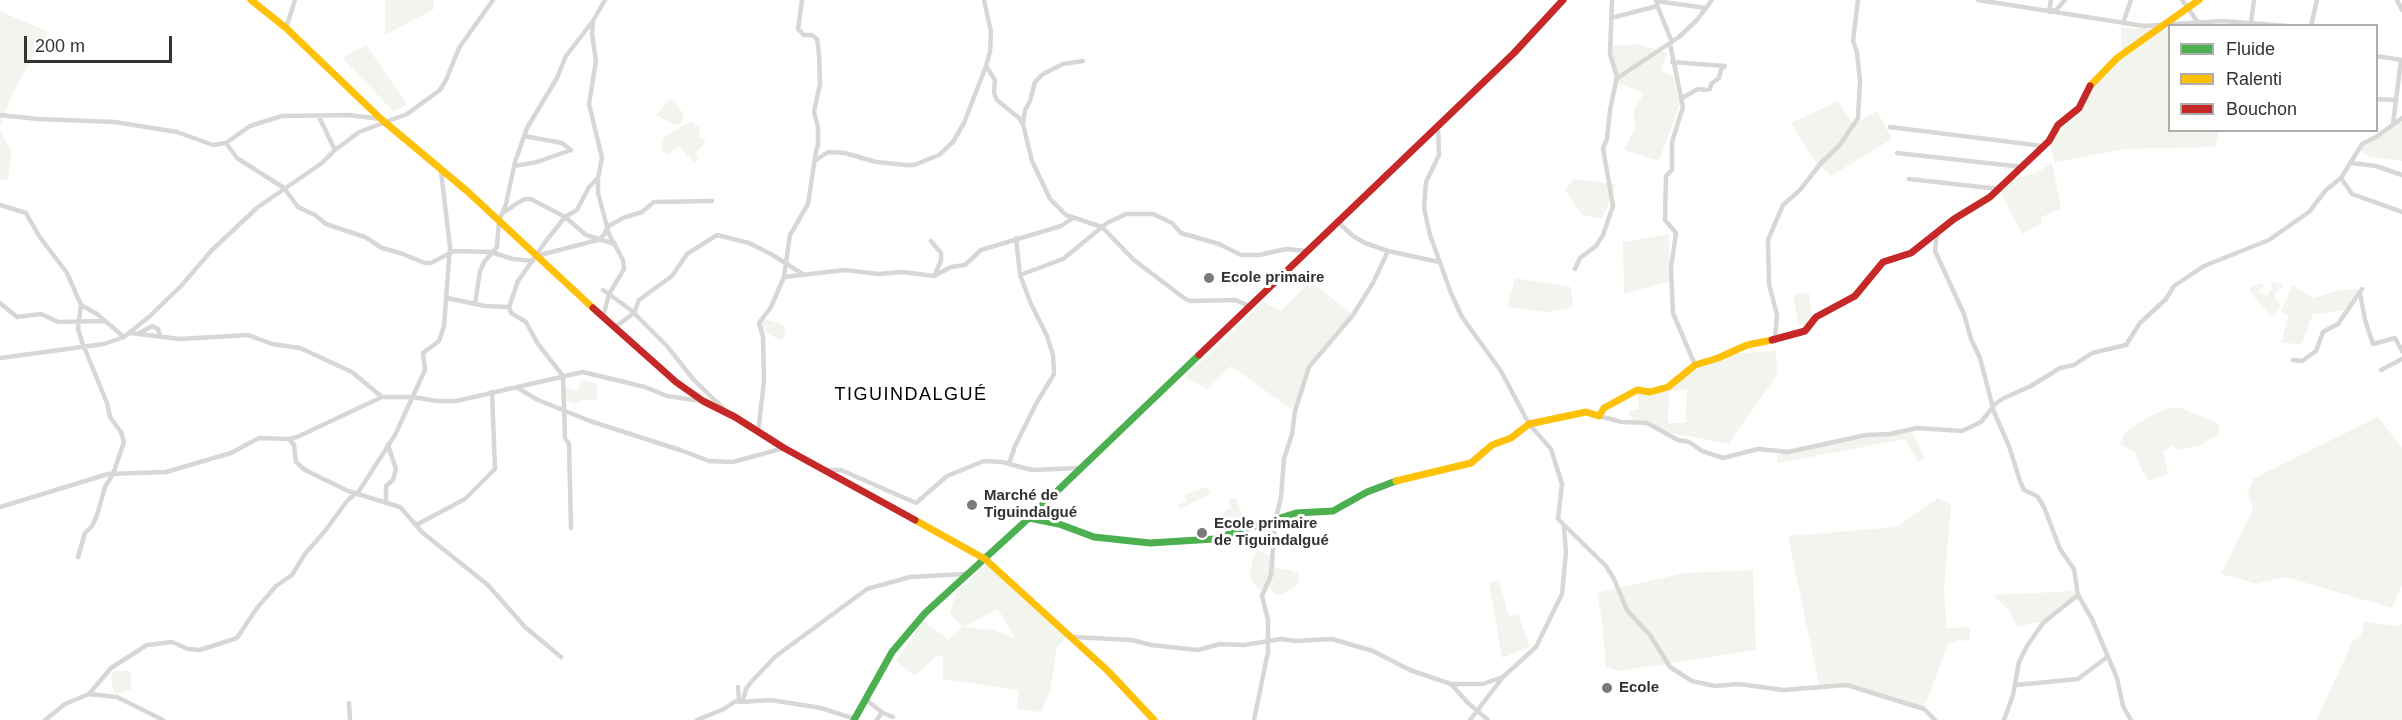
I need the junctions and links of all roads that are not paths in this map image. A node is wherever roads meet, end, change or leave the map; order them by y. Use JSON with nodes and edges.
{"nodes":[{"id":1,"x":251,"y":0,"type":"edge"},
{"id":2,"x":295,"y":0,"type":"edge"},
{"id":3,"x":493,"y":0,"type":"edge"},
{"id":4,"x":605,"y":0,"type":"edge"},
{"id":5,"x":802,"y":0,"type":"edge"},
{"id":6,"x":984,"y":0,"type":"edge"},
{"id":7,"x":1563,"y":0,"type":"edge"},
{"id":8,"x":1612,"y":0,"type":"edge"},
{"id":9,"x":1712,"y":0,"type":"edge"},
{"id":10,"x":1858,"y":0,"type":"edge"},
{"id":11,"x":1978,"y":0,"type":"edge"},
{"id":12,"x":2004,"y":0,"type":"edge"},
{"id":13,"x":2051,"y":0,"type":"edge"},
{"id":14,"x":2065,"y":0,"type":"edge"},
{"id":15,"x":2131,"y":0,"type":"edge"},
{"id":16,"x":2182,"y":0,"type":"edge"},
{"id":17,"x":2199,"y":0,"type":"edge"},
{"id":18,"x":2254,"y":0,"type":"edge"},
{"id":19,"x":2317,"y":0,"type":"edge"},
{"id":20,"x":2397,"y":0,"type":"edge"},
{"id":21,"x":1656,"y":2,"type":"edge"},
{"id":22,"x":2008,"y":5,"type":"junction"},
{"id":23,"x":1706,"y":8,"type":"junction"},
{"id":24,"x":2189,"y":8,"type":"junction"},
{"id":25,"x":2402,"y":10,"type":"edge"},
{"id":26,"x":2049,"y":12,"type":"junction"},
{"id":27,"x":1611,"y":18,"type":"junction"},
{"id":28,"x":593,"y":21,"type":"junction"},
{"id":29,"x":2197,"y":21,"type":"junction"},
{"id":30,"x":2251,"y":22,"type":"junction"},
{"id":31,"x":2123,"y":23,"type":"junction"},
{"id":32,"x":2168,"y":24,"type":"edge"},
{"id":33,"x":2172,"y":24,"type":"edge"},
{"id":34,"x":2270,"y":24,"type":"edge"},
{"id":35,"x":2311,"y":24,"type":"edge"},
{"id":36,"x":2163,"y":25,"type":"junction"},
{"id":37,"x":286,"y":28,"type":"junction"},
{"id":38,"x":1671,"y":43,"type":"junction"},
{"id":39,"x":2378,"y":56,"type":"edge"},
{"id":40,"x":2402,"y":60,"type":"edge"},
{"id":41,"x":1083,"y":61,"type":"dead end"},
{"id":42,"x":1672,"y":62,"type":"junction"},
{"id":43,"x":986,"y":66,"type":"junction"},
{"id":44,"x":1616,"y":79,"type":"junction"},
{"id":45,"x":1682,"y":98,"type":"junction"},
{"id":46,"x":2378,"y":99,"type":"edge"},
{"id":47,"x":2395,"y":100,"type":"junction"},
{"id":48,"x":0,"y":115,"type":"edge"},
{"id":49,"x":319,"y":117,"type":"junction"},
{"id":50,"x":2402,"y":118,"type":"edge"},
{"id":51,"x":383,"y":121,"type":"junction"},
{"id":52,"x":1023,"y":124,"type":"junction"},
{"id":53,"x":2393,"y":124,"type":"junction"},
{"id":54,"x":1438,"y":126,"type":"junction"},
{"id":55,"x":1890,"y":127,"type":"dead end"},
{"id":56,"x":524,"y":136,"type":"junction"},
{"id":57,"x":226,"y":143,"type":"junction"},
{"id":58,"x":2043,"y":146,"type":"junction"},
{"id":59,"x":335,"y":150,"type":"junction"},
{"id":60,"x":1898,"y":153,"type":"dead end"},
{"id":61,"x":816,"y":160,"type":"junction"},
{"id":62,"x":2351,"y":163,"type":"junction"},
{"id":63,"x":514,"y":166,"type":"junction"},
{"id":64,"x":2023,"y":167,"type":"junction"},
{"id":65,"x":441,"y":171,"type":"junction"},
{"id":66,"x":2402,"y":176,"type":"edge"},
{"id":67,"x":598,"y":178,"type":"junction"},
{"id":68,"x":2341,"y":178,"type":"junction"},
{"id":69,"x":1909,"y":179,"type":"dead end"},
{"id":70,"x":284,"y":188,"type":"junction"},
{"id":71,"x":1999,"y":189,"type":"junction"},
{"id":72,"x":712,"y":201,"type":"dead end"},
{"id":73,"x":0,"y":205,"type":"edge"},
{"id":74,"x":2402,"y":212,"type":"edge"},
{"id":75,"x":503,"y":213,"type":"junction"},
{"id":76,"x":565,"y":217,"type":"junction"},
{"id":77,"x":1073,"y":218,"type":"junction"},
{"id":78,"x":499,"y":221,"type":"junction"},
{"id":79,"x":1338,"y":222,"type":"junction"},
{"id":80,"x":607,"y":227,"type":"junction"},
{"id":81,"x":1102,"y":227,"type":"junction"},
{"id":82,"x":1937,"y":230,"type":"junction"},
{"id":83,"x":1016,"y":238,"type":"junction"},
{"id":84,"x":598,"y":240,"type":"junction"},
{"id":85,"x":931,"y":241,"type":"dead end"},
{"id":86,"x":615,"y":244,"type":"junction"},
{"id":87,"x":1308,"y":251,"type":"junction"},
{"id":88,"x":1388,"y":251,"type":"junction"},
{"id":89,"x":491,"y":252,"type":"junction"},
{"id":90,"x":449,"y":253,"type":"junction"},
{"id":91,"x":534,"y":258,"type":"junction"},
{"id":92,"x":1439,"y":262,"type":"junction"},
{"id":93,"x":786,"y":265,"type":"junction"},
{"id":94,"x":1575,"y":269,"type":"dead end"},
{"id":95,"x":801,"y":273,"type":"junction"},
{"id":96,"x":1020,"y":275,"type":"junction"},
{"id":97,"x":934,"y":276,"type":"junction"},
{"id":98,"x":784,"y":277,"type":"junction"},
{"id":99,"x":603,"y":290,"type":"dead end"},
{"id":100,"x":609,"y":294,"type":"junction"},
{"id":101,"x":447,"y":298,"type":"junction"},
{"id":102,"x":0,"y":303,"type":"edge"},
{"id":103,"x":475,"y":304,"type":"junction"},
{"id":104,"x":81,"y":305,"type":"junction"},
{"id":105,"x":1249,"y":306,"type":"junction"},
{"id":106,"x":509,"y":307,"type":"junction"},
{"id":107,"x":634,"y":313,"type":"junction"},
{"id":108,"x":603,"y":317,"type":"junction"},
{"id":109,"x":105,"y":321,"type":"junction"},
{"id":110,"x":79,"y":322,"type":"junction"},
{"id":111,"x":615,"y":327,"type":"junction"},
{"id":112,"x":130,"y":333,"type":"junction"},
{"id":113,"x":137,"y":334,"type":"junction"},
{"id":114,"x":160,"y":335,"type":"junction"},
{"id":115,"x":124,"y":337,"type":"junction"},
{"id":116,"x":1775,"y":339,"type":"junction"},
{"id":117,"x":84,"y":346,"type":"junction"},
{"id":118,"x":2402,"y":351,"type":"edge"},
{"id":119,"x":0,"y":358,"type":"edge"},
{"id":120,"x":2402,"y":359,"type":"edge"},
{"id":121,"x":2293,"y":360,"type":"dead end"},
{"id":122,"x":1695,"y":365,"type":"junction"},
{"id":123,"x":2381,"y":370,"type":"dead end"},
{"id":124,"x":563,"y":376,"type":"junction"},
{"id":125,"x":516,"y":387,"type":"junction"},
{"id":126,"x":492,"y":392,"type":"junction"},
{"id":127,"x":382,"y":397,"type":"junction"},
{"id":128,"x":412,"y":397,"type":"junction"},
{"id":129,"x":703,"y":401,"type":"junction"},
{"id":130,"x":1992,"y":408,"type":"junction"},
{"id":131,"x":565,"y":412,"type":"junction"},
{"id":132,"x":728,"y":413,"type":"junction"},
{"id":133,"x":1599,"y":416,"type":"junction"},
{"id":134,"x":1529,"y":424,"type":"junction"},
{"id":135,"x":758,"y":433,"type":"junction"},
{"id":136,"x":289,"y":440,"type":"junction"},
{"id":137,"x":388,"y":445,"type":"junction"},
{"id":138,"x":784,"y":448,"type":"junction"},
{"id":139,"x":1009,"y":464,"type":"junction"},
{"id":140,"x":1081,"y":468,"type":"junction"},
{"id":141,"x":827,"y":470,"type":"junction"},
{"id":142,"x":113,"y":474,"type":"junction"},
{"id":143,"x":356,"y":494,"type":"junction"},
{"id":144,"x":386,"y":502,"type":"junction"},
{"id":145,"x":0,"y":507,"type":"edge"},
{"id":146,"x":1029,"y":518,"type":"junction"},
{"id":147,"x":1275,"y":519,"type":"junction"},
{"id":148,"x":416,"y":525,"type":"junction"},
{"id":149,"x":1564,"y":525,"type":"junction"},
{"id":150,"x":571,"y":528,"type":"dead end"},
{"id":151,"x":78,"y":557,"type":"dead end"},
{"id":152,"x":985,"y":559,"type":"junction"},
{"id":153,"x":968,"y":574,"type":"junction"},
{"id":154,"x":2078,"y":595,"type":"junction"},
{"id":155,"x":1073,"y":637,"type":"junction"},
{"id":156,"x":1266,"y":641,"type":"junction"},
{"id":157,"x":561,"y":657,"type":"dead end"},
{"id":158,"x":2107,"y":657,"type":"junction"},
{"id":159,"x":1503,"y":677,"type":"junction"},
{"id":160,"x":1451,"y":684,"type":"junction"},
{"id":161,"x":2016,"y":685,"type":"junction"},
{"id":162,"x":738,"y":687,"type":"dead end"},
{"id":163,"x":89,"y":694,"type":"junction"},
{"id":164,"x":865,"y":699,"type":"junction"},
{"id":165,"x":736,"y":701,"type":"junction"},
{"id":166,"x":350,"y":703,"type":"dead end"},
{"id":167,"x":1477,"y":711,"type":"junction"},
{"id":168,"x":882,"y":712,"type":"junction"},
{"id":169,"x":892,"y":717,"type":"dead end"},
{"id":170,"x":854,"y":719,"type":"edge"},
{"id":171,"x":45,"y":720,"type":"edge"},
{"id":172,"x":164,"y":720,"type":"edge"},
{"id":173,"x":350,"y":720,"type":"edge"},
{"id":174,"x":697,"y":720,"type":"edge"},
{"id":175,"x":877,"y":720,"type":"edge"},
{"id":176,"x":1154,"y":720,"type":"edge"},
{"id":177,"x":1254,"y":720,"type":"edge"},
{"id":178,"x":1470,"y":720,"type":"edge"},
{"id":179,"x":1488,"y":720,"type":"edge"},
{"id":180,"x":1935,"y":720,"type":"edge"},
{"id":181,"x":2004,"y":720,"type":"edge"},
{"id":182,"x":2131,"y":720,"type":"edge"}],
"edges":[{"from":1,"to":37,"type":"street"},
{"from":2,"to":37,"type":"street"},
{"from":3,"to":51,"type":"street"},
{"from":4,"to":28,"type":"street"},
{"from":5,"to":61,"type":"street"},
{"from":6,"to":43,"type":"street"},
{"from":7,"to":54,"type":"street"},
{"from":8,"to":27,"type":"street"},
{"from":9,"to":23,"type":"street"},
{"from":10,"to":116,"type":"street"},
{"from":11,"to":22,"type":"street"},
{"from":12,"to":22,"type":"street"},
{"from":13,"to":26,"type":"street"},
{"from":14,"to":26,"type":"street"},
{"from":15,"to":31,"type":"street"},
{"from":16,"to":24,"type":"street"},
{"from":17,"to":24,"type":"street"},
{"from":18,"to":30,"type":"street"},
{"from":19,"to":35,"type":"street"},
{"from":20,"to":25,"type":"street"},
{"from":21,"to":23,"type":"street"},
{"from":21,"to":27,"type":"street"},
{"from":21,"to":38,"type":"street"},
{"from":22,"to":26,"type":"street"},
{"from":23,"to":38,"type":"street"},
{"from":24,"to":29,"type":"street"},
{"from":24,"to":36,"type":"street"},
{"from":26,"to":31,"type":"street"},
{"from":27,"to":44,"type":"street"},
{"from":28,"to":56,"type":"street"},
{"from":28,"to":67,"type":"street"},
{"from":29,"to":30,"type":"street"},
{"from":29,"to":33,"type":"street"},
{"from":30,"to":34,"type":"street"},
{"from":31,"to":36,"type":"street"},
{"from":32,"to":36,"type":"street"},
{"from":36,"to":58,"type":"street"},
{"from":37,"to":51,"type":"street"},
{"from":38,"to":42,"type":"street"},
{"from":38,"to":44,"type":"street"},
{"from":39,"to":40,"type":"street"},
{"from":40,"to":47,"type":"street"},
{"from":41,"to":52,"type":"street"},
{"from":42,"to":45,"type":"street"},
{"from":42,"to":45,"type":"street"},
{"from":43,"to":52,"type":"street"},
{"from":43,"to":61,"type":"street"},
{"from":44,"to":94,"type":"street"},
{"from":45,"to":122,"type":"street"},
{"from":46,"to":47,"type":"street"},
{"from":47,"to":53,"type":"street"},
{"from":48,"to":57,"type":"street"},
{"from":49,"to":51,"type":"street"},
{"from":49,"to":57,"type":"street"},
{"from":49,"to":59,"type":"street"},
{"from":50,"to":53,"type":"street"},
{"from":51,"to":59,"type":"street"},
{"from":51,"to":65,"type":"street"},
{"from":52,"to":77,"type":"street"},
{"from":53,"to":62,"type":"street"},
{"from":54,"to":79,"type":"street"},
{"from":54,"to":92,"type":"street"},
{"from":55,"to":58,"type":"street"},
{"from":56,"to":63,"type":"street"},
{"from":56,"to":63,"type":"street"},
{"from":57,"to":70,"type":"street"},
{"from":58,"to":64,"type":"street"},
{"from":59,"to":70,"type":"street"},
{"from":60,"to":64,"type":"street"},
{"from":61,"to":93,"type":"street"},
{"from":62,"to":66,"type":"street"},
{"from":62,"to":68,"type":"street"},
{"from":63,"to":75,"type":"street"},
{"from":64,"to":71,"type":"street"},
{"from":65,"to":78,"type":"street"},
{"from":65,"to":90,"type":"street"},
{"from":67,"to":76,"type":"street"},
{"from":67,"to":80,"type":"street"},
{"from":68,"to":74,"type":"street"},
{"from":68,"to":130,"type":"street"},
{"from":69,"to":71,"type":"street"},
{"from":70,"to":90,"type":"street"},
{"from":70,"to":112,"type":"street"},
{"from":71,"to":82,"type":"street"},
{"from":72,"to":80,"type":"street"},
{"from":73,"to":104,"type":"street"},
{"from":75,"to":76,"type":"street"},
{"from":75,"to":78,"type":"street"},
{"from":76,"to":84,"type":"street"},
{"from":76,"to":91,"type":"street"},
{"from":77,"to":81,"type":"street"},
{"from":77,"to":83,"type":"street"},
{"from":78,"to":89,"type":"street"},
{"from":78,"to":91,"type":"street"},
{"from":79,"to":87,"type":"street"},
{"from":79,"to":88,"type":"street"},
{"from":80,"to":84,"type":"street"},
{"from":80,"to":86,"type":"street"},
{"from":81,"to":87,"type":"street"},
{"from":81,"to":96,"type":"street"},
{"from":81,"to":105,"type":"street"},
{"from":82,"to":116,"type":"street"},
{"from":82,"to":130,"type":"street"},
{"from":83,"to":96,"type":"street"},
{"from":83,"to":97,"type":"street"},
{"from":84,"to":86,"type":"street"},
{"from":84,"to":91,"type":"street"},
{"from":85,"to":97,"type":"street"},
{"from":86,"to":100,"type":"street"},
{"from":87,"to":105,"type":"street"},
{"from":88,"to":92,"type":"street"},
{"from":88,"to":147,"type":"street"},
{"from":89,"to":90,"type":"street"},
{"from":89,"to":91,"type":"street"},
{"from":89,"to":103,"type":"street"},
{"from":90,"to":101,"type":"street"},
{"from":91,"to":106,"type":"street"},
{"from":91,"to":108,"type":"street"},
{"from":92,"to":134,"type":"street"},
{"from":93,"to":95,"type":"street"},
{"from":93,"to":98,"type":"street"},
{"from":93,"to":107,"type":"street"},
{"from":95,"to":97,"type":"street"},
{"from":95,"to":98,"type":"street"},
{"from":96,"to":139,"type":"street"},
{"from":98,"to":135,"type":"street"},
{"from":99,"to":100,"type":"street"},
{"from":100,"to":107,"type":"street"},
{"from":100,"to":108,"type":"street"},
{"from":101,"to":103,"type":"street"},
{"from":101,"to":128,"type":"street"},
{"from":102,"to":110,"type":"street"},
{"from":103,"to":106,"type":"street"},
{"from":104,"to":109,"type":"street"},
{"from":104,"to":110,"type":"street"},
{"from":105,"to":140,"type":"street"},
{"from":106,"to":124,"type":"street"},
{"from":107,"to":111,"type":"street"},
{"from":107,"to":132,"type":"street"},
{"from":108,"to":111,"type":"street"},
{"from":109,"to":110,"type":"street"},
{"from":109,"to":115,"type":"street"},
{"from":110,"to":117,"type":"street"},
{"from":111,"to":129,"type":"street"},
{"from":112,"to":113,"type":"street"},
{"from":112,"to":115,"type":"street"},
{"from":113,"to":114,"type":"street"},
{"from":113,"to":114,"type":"street"},
{"from":114,"to":127,"type":"street"},
{"from":115,"to":117,"type":"street"},
{"from":116,"to":122,"type":"street"},
{"from":117,"to":119,"type":"street"},
{"from":117,"to":142,"type":"street"},
{"from":118,"to":121,"type":"street"},
{"from":120,"to":123,"type":"street"},
{"from":122,"to":133,"type":"street"},
{"from":124,"to":125,"type":"street"},
{"from":124,"to":129,"type":"street"},
{"from":124,"to":131,"type":"street"},
{"from":125,"to":126,"type":"street"},
{"from":125,"to":131,"type":"street"},
{"from":126,"to":128,"type":"street"},
{"from":126,"to":148,"type":"street"},
{"from":127,"to":128,"type":"street"},
{"from":127,"to":136,"type":"street"},
{"from":128,"to":137,"type":"street"},
{"from":129,"to":132,"type":"street"},
{"from":130,"to":133,"type":"street"},
{"from":130,"to":154,"type":"street"},
{"from":131,"to":138,"type":"street"},
{"from":131,"to":150,"type":"street"},
{"from":132,"to":135,"type":"street"},
{"from":133,"to":134,"type":"street"},
{"from":134,"to":147,"type":"street"},
{"from":134,"to":149,"type":"street"},
{"from":135,"to":138,"type":"street"},
{"from":136,"to":142,"type":"street"},
{"from":136,"to":143,"type":"street"},
{"from":137,"to":143,"type":"street"},
{"from":137,"to":144,"type":"street"},
{"from":138,"to":141,"type":"street"},
{"from":139,"to":140,"type":"street"},
{"from":139,"to":141,"type":"street"},
{"from":140,"to":146,"type":"street"},
{"from":141,"to":152,"type":"street"},
{"from":142,"to":145,"type":"street"},
{"from":142,"to":151,"type":"street"},
{"from":143,"to":144,"type":"street"},
{"from":143,"to":163,"type":"street"},
{"from":144,"to":148,"type":"street"},
{"from":146,"to":147,"type":"street"},
{"from":146,"to":152,"type":"street"},
{"from":147,"to":156,"type":"street"},
{"from":148,"to":157,"type":"street"},
{"from":149,"to":159,"type":"street"},
{"from":149,"to":180,"type":"street"},
{"from":152,"to":153,"type":"street"},
{"from":152,"to":155,"type":"street"},
{"from":153,"to":164,"type":"street"},
{"from":153,"to":165,"type":"street"},
{"from":154,"to":158,"type":"street"},
{"from":154,"to":161,"type":"street"},
{"from":155,"to":156,"type":"street"},
{"from":155,"to":176,"type":"street"},
{"from":156,"to":160,"type":"street"},
{"from":156,"to":177,"type":"street"},
{"from":158,"to":161,"type":"street"},
{"from":158,"to":182,"type":"street"},
{"from":159,"to":160,"type":"street"},
{"from":159,"to":167,"type":"street"},
{"from":160,"to":167,"type":"street"},
{"from":161,"to":181,"type":"street"},
{"from":162,"to":165,"type":"street"},
{"from":163,"to":171,"type":"street"},
{"from":163,"to":172,"type":"street"},
{"from":164,"to":168,"type":"street"},
{"from":164,"to":170,"type":"street"},
{"from":165,"to":170,"type":"street"},
{"from":165,"to":174,"type":"street"},
{"from":166,"to":173,"type":"street"},
{"from":167,"to":178,"type":"street"},
{"from":167,"to":179,"type":"street"},
{"from":168,"to":169,"type":"street"},
{"from":168,"to":175,"type":"street"}]}
